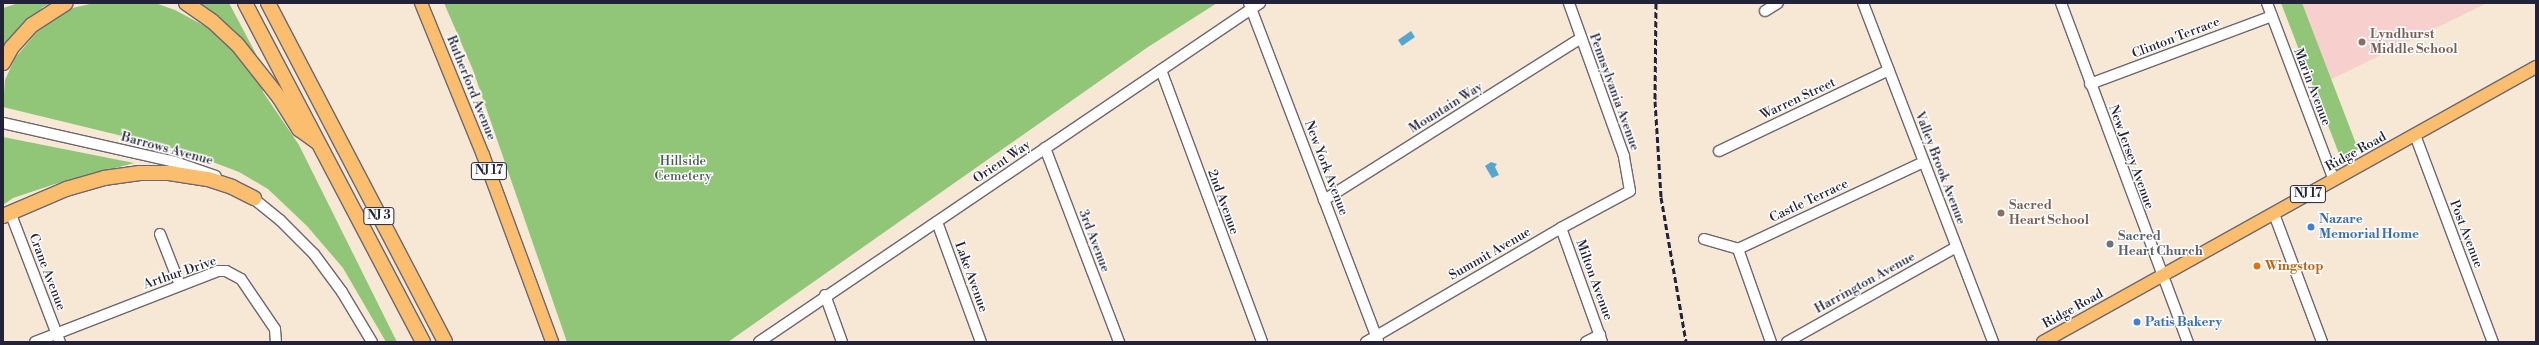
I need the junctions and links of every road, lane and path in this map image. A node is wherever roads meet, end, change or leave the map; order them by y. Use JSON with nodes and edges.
{"nodes":[{"id":1,"x":66,"y":3,"type":"edge"},
{"id":2,"x":179,"y":3,"type":"edge"},
{"id":3,"x":186,"y":3,"type":"edge"},
{"id":4,"x":245,"y":3,"type":"edge"},
{"id":5,"x":268,"y":3,"type":"edge"},
{"id":6,"x":422,"y":3,"type":"edge"},
{"id":7,"x":1260,"y":3,"type":"edge"},
{"id":8,"x":1569,"y":3,"type":"edge"},
{"id":9,"x":1778,"y":3,"type":"edge"},
{"id":10,"x":1862,"y":3,"type":"edge"},
{"id":11,"x":2061,"y":3,"type":"edge"},
{"id":12,"x":2267,"y":3,"type":"edge"},
{"id":13,"x":1250,"y":6,"type":"edge"},
{"id":14,"x":1765,"y":11,"type":"dead end"},
{"id":15,"x":2272,"y":16,"type":"junction"},
{"id":16,"x":212,"y":21,"type":"junction"},
{"id":17,"x":1581,"y":38,"type":"junction"},
{"id":18,"x":3,"y":63,"type":"edge"},
{"id":19,"x":2536,"y":67,"type":"edge"},
{"id":20,"x":1161,"y":70,"type":"junction"},
{"id":21,"x":1888,"y":70,"type":"junction"},
{"id":22,"x":2090,"y":84,"type":"junction"},
{"id":23,"x":3,"y":123,"type":"edge"},
{"id":24,"x":2415,"y":135,"type":"junction"},
{"id":25,"x":318,"y":142,"type":"junction"},
{"id":26,"x":1045,"y":148,"type":"junction"},
{"id":27,"x":1719,"y":151,"type":"dead end"},
{"id":28,"x":1924,"y":162,"type":"junction"},
{"id":29,"x":2334,"y":180,"type":"junction"},
{"id":30,"x":1630,"y":191,"type":"joint"},
{"id":31,"x":254,"y":198,"type":"junction"},
{"id":32,"x":1324,"y":200,"type":"junction"},
{"id":33,"x":6,"y":214,"type":"edge"},
{"id":34,"x":2274,"y":214,"type":"junction"},
{"id":35,"x":937,"y":222,"type":"junction"},
{"id":36,"x":1561,"y":228,"type":"junction"},
{"id":37,"x":160,"y":234,"type":"dead end"},
{"id":38,"x":1704,"y":239,"type":"dead end"},
{"id":39,"x":1956,"y":247,"type":"junction"},
{"id":40,"x":1738,"y":249,"type":"junction"},
{"id":41,"x":2161,"y":276,"type":"junction"},
{"id":42,"x":180,"y":285,"type":"junction"},
{"id":43,"x":825,"y":295,"type":"junction"},
{"id":44,"x":58,"y":338,"type":"edge"},
{"id":45,"x":1601,"y":338,"type":"edge"},
{"id":46,"x":1377,"y":339,"type":"edge"},
{"id":47,"x":35,"y":342,"type":"edge"},
{"id":48,"x":276,"y":342,"type":"edge"},
{"id":49,"x":372,"y":342,"type":"edge"},
{"id":50,"x":422,"y":342,"type":"edge"},
{"id":51,"x":445,"y":342,"type":"edge"},
{"id":52,"x":552,"y":342,"type":"edge"},
{"id":53,"x":759,"y":342,"type":"edge"},
{"id":54,"x":842,"y":342,"type":"edge"},
{"id":55,"x":981,"y":342,"type":"edge"},
{"id":56,"x":1118,"y":342,"type":"edge"},
{"id":57,"x":1262,"y":342,"type":"edge"},
{"id":58,"x":1366,"y":342,"type":"edge"},
{"id":59,"x":1586,"y":342,"type":"edge"},
{"id":60,"x":1771,"y":342,"type":"edge"},
{"id":61,"x":1787,"y":342,"type":"edge"},
{"id":62,"x":1993,"y":342,"type":"edge"},
{"id":63,"x":2043,"y":342,"type":"edge"},
{"id":64,"x":2188,"y":342,"type":"edge"},
{"id":65,"x":2322,"y":342,"type":"edge"},
{"id":66,"x":2492,"y":342,"type":"edge"}],
"edges":[{"from":1,"to":18,"type":"highway"},
{"from":2,"to":16,"type":"highway"},
{"from":3,"to":16,"type":"highway"},
{"from":4,"to":25,"type":"highway","number":"NJ 3"},
{"from":5,"to":51,"type":"highway","number":"NJ 3"},
{"from":6,"to":52,"type":"main road","name":"Rutherford Avenue","number":"NJ 17"},
{"from":7,"to":13,"type":"street","name":"Orient Way"},
{"from":8,"to":17,"type":"street","name":"Pennsylvania Avenue"},
{"from":9,"to":14,"type":"street"},
{"from":10,"to":21,"type":"street","name":"Valley Brook Avenue"},
{"from":11,"to":22,"type":"street","name":"New Jersey Avenue"},
{"from":12,"to":15,"type":"street","name":"Marin Avenue"},
{"from":13,"to":20,"type":"street","name":"Orient Way"},
{"from":13,"to":32,"type":"street","name":"New York Avenue"},
{"from":15,"to":22,"type":"street","name":"Clinton Terrace"},
{"from":15,"to":29,"type":"street","name":"Marin Avenue"},
{"from":16,"to":25,"type":"highway"},
{"from":17,"to":30,"type":"street","name":"Pennsylvania Avenue"},
{"from":17,"to":32,"type":"street","name":"Mountain Way"},
{"from":19,"to":24,"type":"main road","name":"Ridge Road","number":"NJ 17"},
{"from":20,"to":26,"type":"street","name":"Orient Way"},
{"from":20,"to":57,"type":"street","name":"2nd Avenue"},
{"from":21,"to":27,"type":"street","name":"Warren Street"},
{"from":21,"to":28,"type":"street","name":"Valley Brook Avenue"},
{"from":22,"to":41,"type":"street","name":"New Jersey Avenue"},
{"from":23,"to":31,"type":"street","name":"Barrows Avenue"},
{"from":24,"to":29,"type":"main road","name":"Ridge Road","number":"NJ 17"},
{"from":24,"to":66,"type":"street","name":"Post Avenue"},
{"from":25,"to":50,"type":"highway","number":"NJ 3"},
{"from":26,"to":35,"type":"street","name":"Orient Way"},
{"from":26,"to":56,"type":"street","name":"3rd Avenue"},
{"from":28,"to":39,"type":"street","name":"Valley Brook Avenue"},
{"from":28,"to":40,"type":"street","name":"Castle Terrace"},
{"from":29,"to":34,"type":"main road","name":"Ridge Road","number":"NJ 17"},
{"from":30,"to":36,"type":"street","name":"Summit Avenue"},
{"from":31,"to":33,"type":"highway"},
{"from":31,"to":49,"type":"street","name":"Barrows Avenue"},
{"from":32,"to":46,"type":"street","name":"New York Avenue"},
{"from":33,"to":44,"type":"street","name":"Crane Avenue"},
{"from":34,"to":41,"type":"main road","name":"Ridge Road","number":"NJ 17"},
{"from":34,"to":65,"type":"street"},
{"from":35,"to":43,"type":"street","name":"Orient Way"},
{"from":35,"to":55,"type":"street","name":"Lake Avenue"},
{"from":36,"to":45,"type":"street","name":"Milton Avenue"},
{"from":36,"to":46,"type":"street","name":"Summit Avenue"},
{"from":37,"to":42,"type":"street"},
{"from":38,"to":40,"type":"street"},
{"from":39,"to":61,"type":"street","name":"Harrington Avenue"},
{"from":39,"to":62,"type":"street","name":"Valley Brook Avenue"},
{"from":40,"to":60,"type":"street"},
{"from":41,"to":63,"type":"main road","name":"Ridge Road","number":"NJ 17"},
{"from":41,"to":64,"type":"street","name":"New Jersey Avenue"},
{"from":42,"to":44,"type":"street","name":"Arthur Drive"},
{"from":42,"to":48,"type":"street","name":"Arthur Drive"},
{"from":43,"to":53,"type":"street","name":"Orient Way"},
{"from":43,"to":54,"type":"street"},
{"from":44,"to":47,"type":"street","name":"Arthur Drive"},
{"from":45,"to":59,"type":"street"},
{"from":46,"to":58,"type":"street","name":"Summit Avenue"}]}
